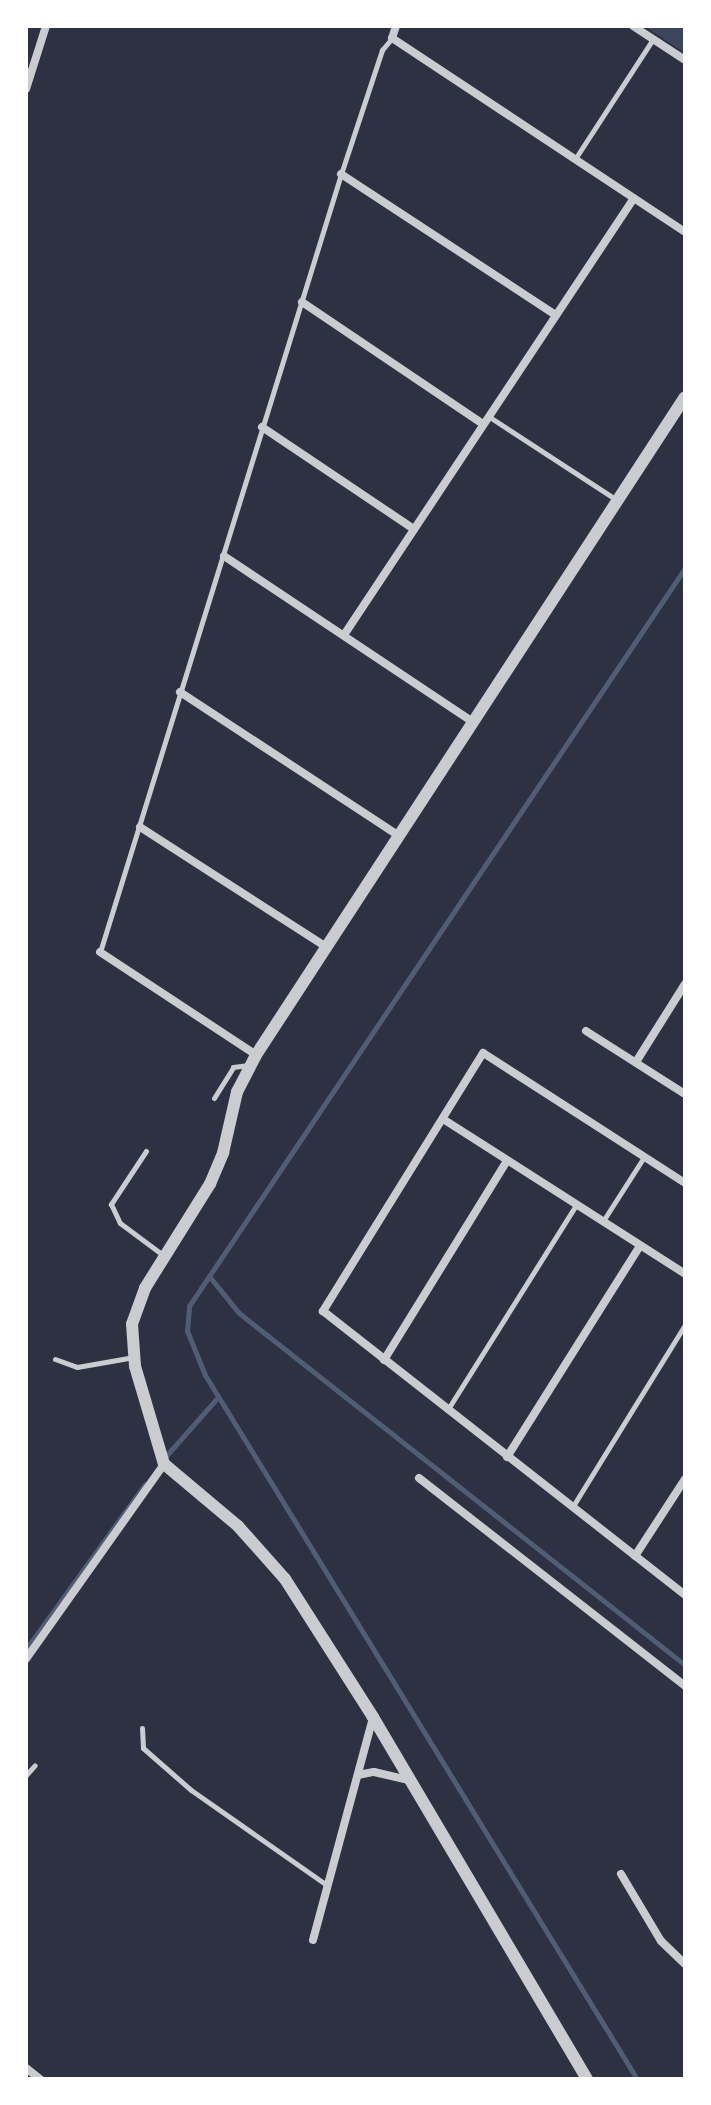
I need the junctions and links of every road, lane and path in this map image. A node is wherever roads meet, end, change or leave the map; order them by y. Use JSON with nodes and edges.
{"nodes":[{"id":1,"x":46,"y":26,"type":"edge"},
{"id":2,"x":396,"y":26,"type":"edge"},
{"id":3,"x":633,"y":26,"type":"edge"},
{"id":4,"x":392,"y":38,"type":"junction"},
{"id":5,"x":653,"y":39,"type":"junction"},
{"id":6,"x":685,"y":60,"type":"edge"},
{"id":7,"x":26,"y":89,"type":"edge"},
{"id":8,"x":575,"y":159,"type":"junction"},
{"id":9,"x":341,"y":174,"type":"junction"},
{"id":10,"x":634,"y":198,"type":"junction"},
{"id":11,"x":685,"y":232,"type":"edge"},
{"id":12,"x":302,"y":302,"type":"junction"},
{"id":13,"x":556,"y":315,"type":"junction"},
{"id":14,"x":685,"y":397,"type":"edge"},
{"id":15,"x":485,"y":420,"type":"junction"},
{"id":16,"x":262,"y":427,"type":"junction"},
{"id":17,"x":618,"y":501,"type":"junction"},
{"id":18,"x":414,"y":529,"type":"junction"},
{"id":19,"x":224,"y":556,"type":"junction"},
{"id":20,"x":344,"y":635,"type":"junction"},
{"id":21,"x":180,"y":692,"type":"junction"},
{"id":22,"x":473,"y":722,"type":"junction"},
{"id":23,"x":140,"y":827,"type":"junction"},
{"id":24,"x":399,"y":836,"type":"junction"},
{"id":25,"x":326,"y":947,"type":"junction"},
{"id":26,"x":100,"y":952,"type":"joint"},
{"id":27,"x":685,"y":984,"type":"edge"},
{"id":28,"x":586,"y":1031,"type":"dead end"},
{"id":29,"x":253,"y":1060,"type":"junction"},
{"id":30,"x":636,"y":1062,"type":"junction"},
{"id":31,"x":685,"y":1094,"type":"edge"},
{"id":32,"x":214,"y":1098,"type":"dead end"},
{"id":33,"x":443,"y":1119,"type":"junction"},
{"id":34,"x":146,"y":1151,"type":"dead end"},
{"id":35,"x":644,"y":1157,"type":"junction"},
{"id":36,"x":507,"y":1161,"type":"junction"},
{"id":37,"x":685,"y":1183,"type":"edge"},
{"id":38,"x":576,"y":1205,"type":"junction"},
{"id":39,"x":602,"y":1221,"type":"junction"},
{"id":40,"x":640,"y":1246,"type":"junction"},
{"id":41,"x":166,"y":1257,"type":"junction"},
{"id":42,"x":685,"y":1274,"type":"edge"},
{"id":43,"x":685,"y":1325,"type":"edge"},
{"id":44,"x":134,"y":1357,"type":"junction"},
{"id":45,"x":55,"y":1359,"type":"dead end"},
{"id":46,"x":384,"y":1360,"type":"junction"},
{"id":47,"x":448,"y":1410,"type":"junction"},
{"id":48,"x":507,"y":1457,"type":"junction"},
{"id":49,"x":164,"y":1464,"type":"junction"},
{"id":50,"x":419,"y":1478,"type":"dead end"},
{"id":51,"x":685,"y":1479,"type":"edge"},
{"id":52,"x":682,"y":1492,"type":"edge"},
{"id":53,"x":573,"y":1507,"type":"junction"},
{"id":54,"x":635,"y":1556,"type":"junction"},
{"id":55,"x":685,"y":1595,"type":"edge"},
{"id":56,"x":26,"y":1659,"type":"edge"},
{"id":57,"x":685,"y":1686,"type":"edge"},
{"id":58,"x":373,"y":1717,"type":"junction"},
{"id":59,"x":142,"y":1728,"type":"dead end"},
{"id":60,"x":35,"y":1765,"type":"dead end"},
{"id":61,"x":26,"y":1775,"type":"edge"},
{"id":62,"x":358,"y":1775,"type":"junction"},
{"id":63,"x":410,"y":1780,"type":"junction"},
{"id":64,"x":621,"y":1874,"type":"dead end"},
{"id":65,"x":328,"y":1886,"type":"junction"},
{"id":66,"x":313,"y":1940,"type":"dead end"},
{"id":67,"x":685,"y":1964,"type":"edge"},
{"id":68,"x":26,"y":2068,"type":"edge"},
{"id":69,"x":40,"y":2079,"type":"edge"},
{"id":70,"x":587,"y":2079,"type":"edge"}],
"edges":[{"from":1,"to":7,"type":"street"},
{"from":2,"to":4,"type":"street"},
{"from":3,"to":5,"type":"street"},
{"from":4,"to":8,"type":"street"},
{"from":4,"to":9,"type":"lane"},
{"from":5,"to":6,"type":"street"},
{"from":5,"to":8,"type":"lane"},
{"from":8,"to":10,"type":"street"},
{"from":9,"to":12,"type":"lane"},
{"from":9,"to":13,"type":"street"},
{"from":10,"to":11,"type":"street"},
{"from":10,"to":13,"type":"street"},
{"from":12,"to":15,"type":"street"},
{"from":12,"to":16,"type":"lane"},
{"from":13,"to":15,"type":"street"},
{"from":14,"to":17,"type":"street"},
{"from":15,"to":17,"type":"lane"},
{"from":15,"to":18,"type":"street"},
{"from":16,"to":18,"type":"street"},
{"from":16,"to":19,"type":"lane"},
{"from":17,"to":22,"type":"street"},
{"from":18,"to":20,"type":"street"},
{"from":19,"to":20,"type":"street"},
{"from":19,"to":21,"type":"lane"},
{"from":20,"to":22,"type":"street"},
{"from":21,"to":23,"type":"lane"},
{"from":21,"to":24,"type":"street"},
{"from":22,"to":24,"type":"street"},
{"from":23,"to":25,"type":"street"},
{"from":23,"to":26,"type":"lane"},
{"from":24,"to":25,"type":"street"},
{"from":25,"to":29,"type":"street"},
{"from":26,"to":29,"type":"street"},
{"from":27,"to":30,"type":"street"},
{"from":28,"to":30,"type":"street"},
{"from":29,"to":32,"type":"lane"},
{"from":29,"to":41,"type":"street"},
{"from":30,"to":31,"type":"street"},
{"from":33,"to":35,"type":"street"},
{"from":33,"to":36,"type":"street"},
{"from":33,"to":46,"type":"street"},
{"from":34,"to":41,"type":"lane"},
{"from":35,"to":37,"type":"street"},
{"from":35,"to":39,"type":"lane"},
{"from":36,"to":38,"type":"street"},
{"from":36,"to":46,"type":"street"},
{"from":38,"to":39,"type":"street"},
{"from":38,"to":47,"type":"lane"},
{"from":39,"to":40,"type":"street"},
{"from":40,"to":42,"type":"street"},
{"from":40,"to":48,"type":"street"},
{"from":41,"to":44,"type":"street"},
{"from":43,"to":53,"type":"lane"},
{"from":44,"to":45,"type":"lane"},
{"from":44,"to":49,"type":"street"},
{"from":46,"to":47,"type":"street"},
{"from":47,"to":48,"type":"street"},
{"from":48,"to":53,"type":"street"},
{"from":49,"to":56,"type":"street"},
{"from":49,"to":58,"type":"street"},
{"from":50,"to":57,"type":"street"},
{"from":51,"to":52,"type":"street"},
{"from":52,"to":54,"type":"street"},
{"from":53,"to":54,"type":"street"},
{"from":54,"to":55,"type":"street"},
{"from":58,"to":62,"type":"street"},
{"from":58,"to":63,"type":"street"},
{"from":59,"to":65,"type":"lane"},
{"from":60,"to":61,"type":"lane"},
{"from":62,"to":63,"type":"street"},
{"from":62,"to":65,"type":"street"},
{"from":63,"to":70,"type":"street"},
{"from":64,"to":67,"type":"street"},
{"from":65,"to":66,"type":"street"},
{"from":68,"to":69,"type":"street"}]}
